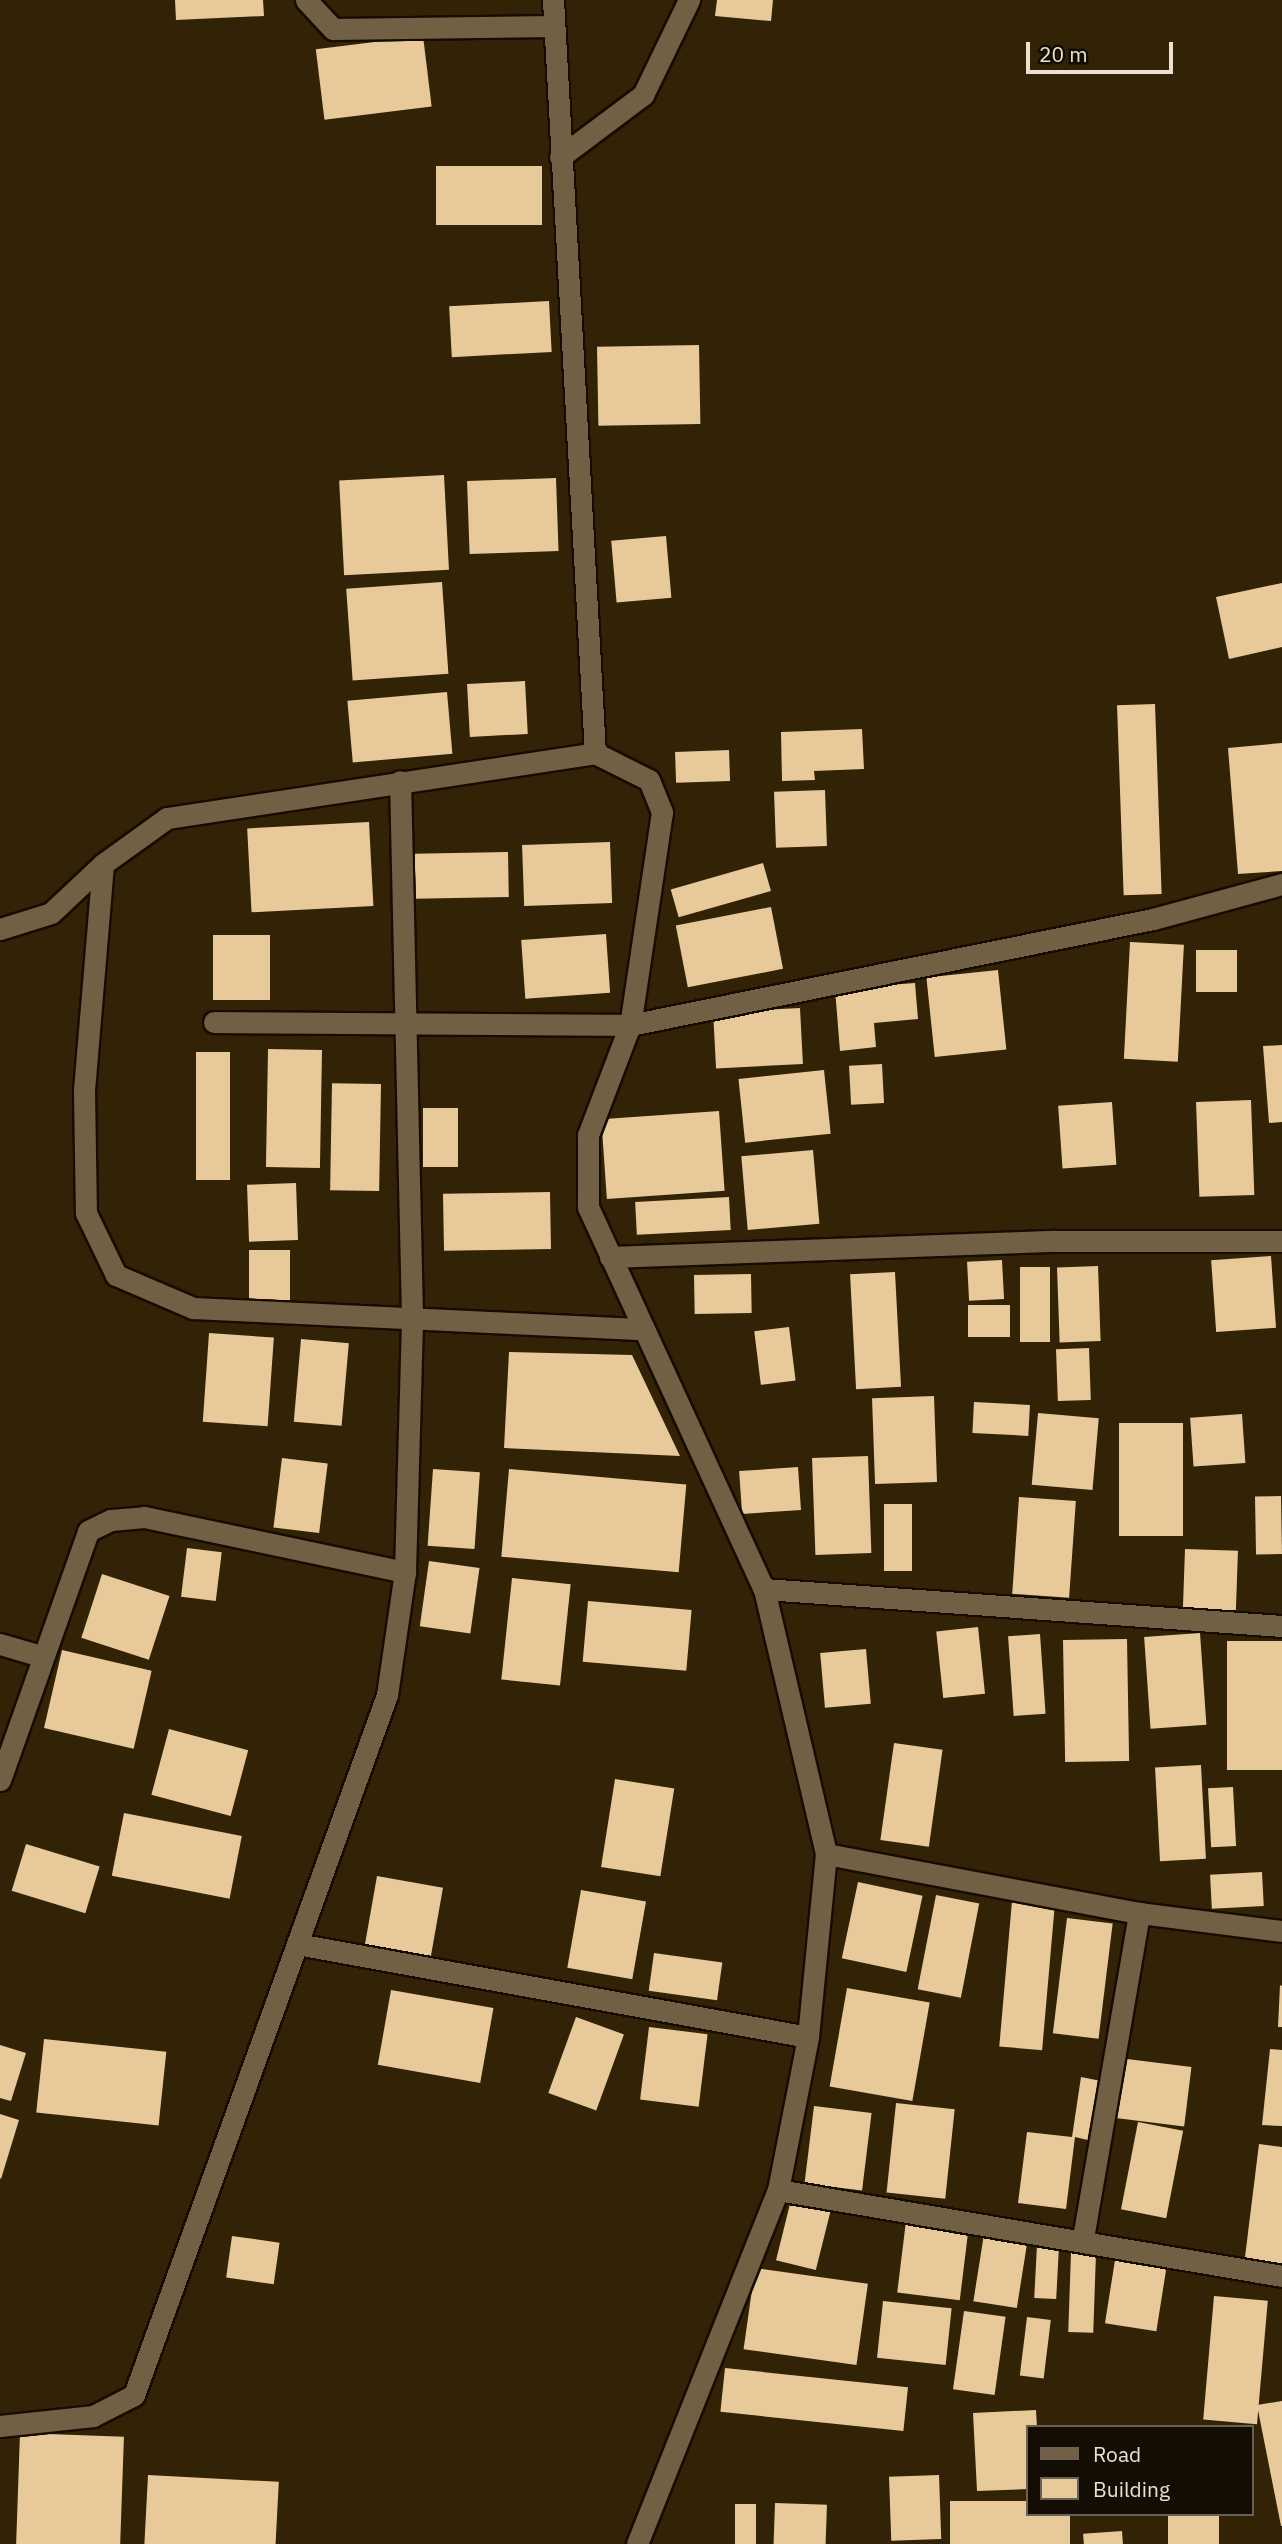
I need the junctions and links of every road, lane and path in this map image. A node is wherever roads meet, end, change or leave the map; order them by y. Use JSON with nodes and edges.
{"nodes":[{"id":1,"x":306,"y":0,"type":"edge"},
{"id":2,"x":553,"y":0,"type":"edge"},
{"id":3,"x":689,"y":0,"type":"edge"},
{"id":4,"x":554,"y":26,"type":"junction"},
{"id":5,"x":560,"y":157,"type":"junction"},
{"id":6,"x":595,"y":754,"type":"junction"},
{"id":7,"x":400,"y":781,"type":"junction"},
{"id":8,"x":103,"y":864,"type":"junction"},
{"id":9,"x":1282,"y":884,"type":"edge"},
{"id":10,"x":0,"y":929,"type":"edge"},
{"id":11,"x":214,"y":1022,"type":"dead end"},
{"id":12,"x":410,"y":1023,"type":"junction"},
{"id":13,"x":630,"y":1025,"type":"junction"},
{"id":14,"x":1282,"y":1241,"type":"edge"},
{"id":15,"x":610,"y":1257,"type":"junction"},
{"id":16,"x":412,"y":1316,"type":"junction"},
{"id":17,"x":644,"y":1328,"type":"junction"},
{"id":18,"x":405,"y":1572,"type":"junction"},
{"id":19,"x":764,"y":1589,"type":"junction"},
{"id":20,"x":1282,"y":1626,"type":"edge"},
{"id":21,"x":0,"y":1644,"type":"edge"},
{"id":22,"x":41,"y":1656,"type":"junction"},
{"id":23,"x":0,"y":1780,"type":"edge"},
{"id":24,"x":826,"y":1854,"type":"junction"},
{"id":25,"x":1139,"y":1913,"type":"junction"},
{"id":26,"x":1282,"y":1931,"type":"edge"},
{"id":27,"x":297,"y":1944,"type":"junction"},
{"id":28,"x":808,"y":2037,"type":"junction"},
{"id":29,"x":778,"y":2190,"type":"junction"},
{"id":30,"x":1083,"y":2238,"type":"junction"},
{"id":31,"x":1282,"y":2276,"type":"edge"},
{"id":32,"x":0,"y":2426,"type":"edge"},
{"id":33,"x":637,"y":2544,"type":"edge"}],
"edges":[{"from":1,"to":4,"type":"street"},
{"from":2,"to":4,"type":"street"},
{"from":3,"to":5,"type":"street"},
{"from":4,"to":5,"type":"street"},
{"from":5,"to":6,"type":"street"},
{"from":6,"to":7,"type":"street"},
{"from":6,"to":13,"type":"street"},
{"from":7,"to":8,"type":"street"},
{"from":7,"to":12,"type":"street"},
{"from":8,"to":10,"type":"street"},
{"from":8,"to":16,"type":"street"},
{"from":9,"to":13,"type":"street"},
{"from":11,"to":12,"type":"street"},
{"from":12,"to":13,"type":"street"},
{"from":12,"to":16,"type":"street"},
{"from":13,"to":15,"type":"street"},
{"from":14,"to":15,"type":"street"},
{"from":15,"to":17,"type":"street"},
{"from":16,"to":17,"type":"street"},
{"from":16,"to":18,"type":"street"},
{"from":17,"to":19,"type":"street"},
{"from":18,"to":22,"type":"street"},
{"from":18,"to":27,"type":"street"},
{"from":19,"to":20,"type":"street"},
{"from":19,"to":24,"type":"street"},
{"from":21,"to":22,"type":"street"},
{"from":22,"to":23,"type":"street"},
{"from":24,"to":25,"type":"street"},
{"from":24,"to":28,"type":"street"},
{"from":25,"to":26,"type":"street"},
{"from":25,"to":30,"type":"street"},
{"from":27,"to":28,"type":"street"},
{"from":27,"to":32,"type":"street"},
{"from":28,"to":29,"type":"street"},
{"from":29,"to":30,"type":"street"},
{"from":29,"to":33,"type":"street"},
{"from":30,"to":31,"type":"street"}]}
